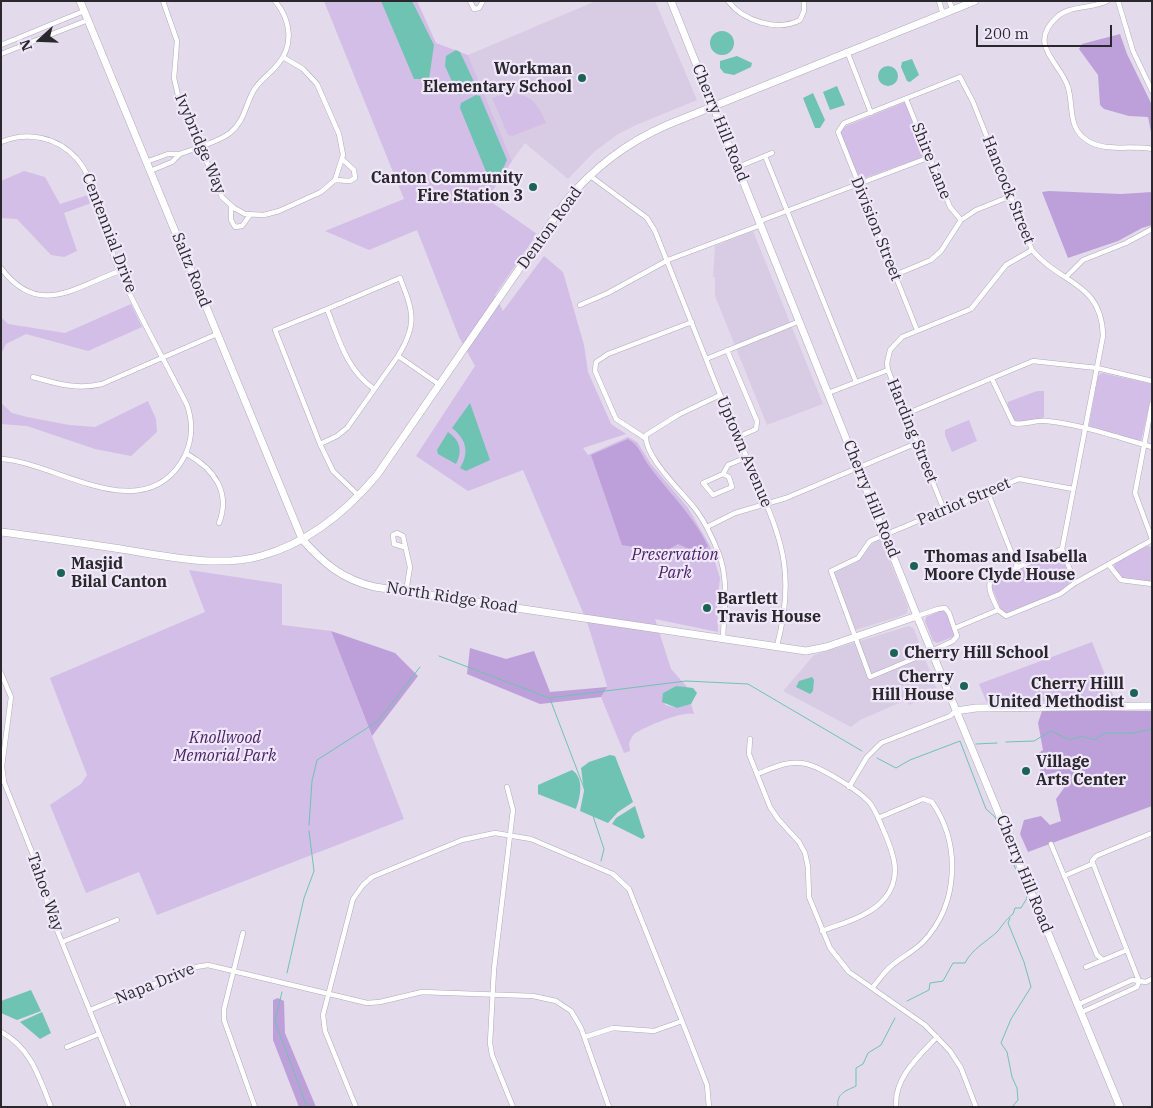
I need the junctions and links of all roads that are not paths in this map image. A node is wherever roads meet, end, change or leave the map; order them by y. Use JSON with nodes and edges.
{"nodes":[{"id":1,"x":80,"y":1,"type":"edge"},
{"id":2,"x":163,"y":1,"type":"edge"},
{"id":3,"x":275,"y":1,"type":"edge"},
{"id":4,"x":470,"y":1,"type":"edge"},
{"id":5,"x":483,"y":1,"type":"edge"},
{"id":6,"x":671,"y":1,"type":"edge"},
{"id":7,"x":728,"y":1,"type":"edge"},
{"id":8,"x":804,"y":1,"type":"edge"},
{"id":9,"x":939,"y":1,"type":"edge"},
{"id":10,"x":949,"y":1,"type":"edge"},
{"id":11,"x":975,"y":1,"type":"edge"},
{"id":12,"x":1107,"y":1,"type":"edge"},
{"id":13,"x":1118,"y":1,"type":"edge"},
{"id":14,"x":953,"y":10,"type":"junction"},
{"id":15,"x":84,"y":11,"type":"junction"},
{"id":16,"x":943,"y":14,"type":"junction"},
{"id":17,"x":88,"y":20,"type":"junction"},
{"id":18,"x":22,"y":37,"type":"junction"},
{"id":19,"x":1,"y":45,"type":"edge"},
{"id":20,"x":26,"y":46,"type":"junction"},
{"id":21,"x":847,"y":51,"type":"junction"},
{"id":22,"x":1,"y":54,"type":"edge"},
{"id":23,"x":283,"y":58,"type":"junction"},
{"id":24,"x":1152,"y":91,"type":"edge"},
{"id":25,"x":906,"y":99,"type":"junction"},
{"id":26,"x":714,"y":107,"type":"junction"},
{"id":27,"x":871,"y":113,"type":"junction"},
{"id":28,"x":839,"y":129,"type":"joint"},
{"id":29,"x":1,"y":142,"type":"edge"},
{"id":30,"x":199,"y":147,"type":"junction"},
{"id":31,"x":1152,"y":149,"type":"edge"},
{"id":32,"x":772,"y":153,"type":"dead end"},
{"id":33,"x":180,"y":154,"type":"junction"},
{"id":34,"x":765,"y":156,"type":"junction"},
{"id":35,"x":930,"y":157,"type":"junction"},
{"id":36,"x":343,"y":160,"type":"junction"},
{"id":37,"x":146,"y":162,"type":"junction"},
{"id":38,"x":738,"y":167,"type":"junction"},
{"id":39,"x":150,"y":172,"type":"junction"},
{"id":40,"x":589,"y":175,"type":"junction"},
{"id":41,"x":335,"y":180,"type":"junction"},
{"id":42,"x":857,"y":183,"type":"junction"},
{"id":43,"x":1011,"y":196,"type":"junction"},
{"id":44,"x":231,"y":207,"type":"junction"},
{"id":45,"x":788,"y":211,"type":"junction"},
{"id":46,"x":250,"y":215,"type":"junction"},
{"id":47,"x":961,"y":220,"type":"junction"},
{"id":48,"x":760,"y":223,"type":"junction"},
{"id":49,"x":1152,"y":229,"type":"edge"},
{"id":50,"x":1032,"y":250,"type":"junction"},
{"id":51,"x":668,"y":260,"type":"junction"},
{"id":52,"x":1,"y":268,"type":"edge"},
{"id":53,"x":120,"y":271,"type":"junction"},
{"id":54,"x":895,"y":275,"type":"junction"},
{"id":55,"x":1066,"y":276,"type":"junction"},
{"id":56,"x":580,"y":305,"type":"dead end"},
{"id":57,"x":327,"y":309,"type":"junction"},
{"id":58,"x":800,"y":321,"type":"junction"},
{"id":59,"x":692,"y":322,"type":"junction"},
{"id":60,"x":917,"y":330,"type":"junction"},
{"id":61,"x":217,"y":334,"type":"junction"},
{"id":62,"x":726,"y":350,"type":"junction"},
{"id":63,"x":163,"y":356,"type":"junction"},
{"id":64,"x":398,"y":356,"type":"junction"},
{"id":65,"x":706,"y":359,"type":"junction"},
{"id":66,"x":1097,"y":368,"type":"junction"},
{"id":67,"x":888,"y":370,"type":"junction"},
{"id":68,"x":34,"y":377,"type":"dead end"},
{"id":69,"x":992,"y":379,"type":"junction"},
{"id":70,"x":1152,"y":381,"type":"edge"},
{"id":71,"x":856,"y":382,"type":"junction"},
{"id":72,"x":440,"y":385,"type":"junction"},
{"id":73,"x":374,"y":389,"type":"junction"},
{"id":74,"x":828,"y":393,"type":"junction"},
{"id":75,"x":720,"y":395,"type":"junction"},
{"id":76,"x":1152,"y":404,"type":"edge"},
{"id":77,"x":906,"y":414,"type":"junction"},
{"id":78,"x":1085,"y":428,"type":"junction"},
{"id":79,"x":738,"y":437,"type":"junction"},
{"id":80,"x":645,"y":438,"type":"junction"},
{"id":81,"x":320,"y":444,"type":"junction"},
{"id":82,"x":917,"y":444,"type":"junction"},
{"id":83,"x":1144,"y":445,"type":"junction"},
{"id":84,"x":1152,"y":447,"type":"edge"},
{"id":85,"x":187,"y":454,"type":"junction"},
{"id":86,"x":747,"y":457,"type":"junction"},
{"id":87,"x":1,"y":458,"type":"edge"},
{"id":88,"x":858,"y":468,"type":"junction"},
{"id":89,"x":723,"y":474,"type":"junction"},
{"id":90,"x":1073,"y":489,"type":"junction"},
{"id":91,"x":988,"y":493,"type":"junction"},
{"id":92,"x":359,"y":496,"type":"junction"},
{"id":93,"x":766,"y":502,"type":"junction"},
{"id":94,"x":944,"y":510,"type":"junction"},
{"id":95,"x":219,"y":523,"type":"dead end"},
{"id":96,"x":707,"y":527,"type":"junction"},
{"id":97,"x":1,"y":532,"type":"edge"},
{"id":98,"x":886,"y":535,"type":"junction"},
{"id":99,"x":302,"y":538,"type":"junction"},
{"id":100,"x":1152,"y":540,"type":"edge"},
{"id":101,"x":404,"y":547,"type":"dead end"},
{"id":102,"x":1062,"y":549,"type":"junction"},
{"id":103,"x":1108,"y":565,"type":"junction"},
{"id":104,"x":1018,"y":567,"type":"junction"},
{"id":105,"x":1075,"y":583,"type":"junction"},
{"id":106,"x":1152,"y":584,"type":"edge"},
{"id":107,"x":406,"y":592,"type":"junction"},
{"id":108,"x":998,"y":610,"type":"junction"},
{"id":109,"x":917,"y":616,"type":"junction"},
{"id":110,"x":955,"y":628,"type":"junction"},
{"id":111,"x":855,"y":637,"type":"junction"},
{"id":112,"x":723,"y":638,"type":"junction"},
{"id":113,"x":777,"y":646,"type":"junction"},
{"id":114,"x":932,"y":651,"type":"junction"},
{"id":115,"x":1,"y":673,"type":"edge"},
{"id":116,"x":1152,"y":706,"type":"edge"},
{"id":117,"x":956,"y":711,"type":"junction"},
{"id":118,"x":750,"y":739,"type":"dead end"},
{"id":119,"x":757,"y":774,"type":"junction"},
{"id":120,"x":507,"y":787,"type":"dead end"},
{"id":121,"x":849,"y":787,"type":"junction"},
{"id":122,"x":878,"y":818,"type":"junction"},
{"id":123,"x":1152,"y":833,"type":"edge"},
{"id":124,"x":511,"y":835,"type":"junction"},
{"id":125,"x":1051,"y":844,"type":"dead end"},
{"id":126,"x":1092,"y":864,"type":"junction"},
{"id":127,"x":1064,"y":876,"type":"junction"},
{"id":128,"x":117,"y":920,"type":"dead end"},
{"id":129,"x":822,"y":931,"type":"junction"},
{"id":130,"x":243,"y":933,"type":"dead end"},
{"id":131,"x":62,"y":942,"type":"junction"},
{"id":132,"x":1127,"y":950,"type":"junction"},
{"id":133,"x":1103,"y":960,"type":"junction"},
{"id":134,"x":1086,"y":967,"type":"dead end"},
{"id":135,"x":234,"y":970,"type":"junction"},
{"id":136,"x":1139,"y":980,"type":"junction"},
{"id":137,"x":1152,"y":980,"type":"edge"},
{"id":138,"x":872,"y":988,"type":"junction"},
{"id":139,"x":1110,"y":990,"type":"junction"},
{"id":140,"x":328,"y":993,"type":"junction"},
{"id":141,"x":492,"y":995,"type":"junction"},
{"id":142,"x":1113,"y":998,"type":"junction"},
{"id":143,"x":1077,"y":1004,"type":"junction"},
{"id":144,"x":90,"y":1010,"type":"junction"},
{"id":145,"x":1080,"y":1012,"type":"junction"},
{"id":146,"x":682,"y":1021,"type":"junction"},
{"id":147,"x":1,"y":1032,"type":"edge"},
{"id":148,"x":99,"y":1034,"type":"junction"},
{"id":149,"x":584,"y":1037,"type":"junction"},
{"id":150,"x":937,"y":1037,"type":"junction"},
{"id":151,"x":67,"y":1047,"type":"dead end"},
{"id":152,"x":1117,"y":1106,"type":"edge"},
{"id":153,"x":51,"y":1107,"type":"edge"},
{"id":154,"x":129,"y":1107,"type":"edge"},
{"id":155,"x":255,"y":1107,"type":"edge"},
{"id":156,"x":356,"y":1107,"type":"edge"},
{"id":157,"x":513,"y":1107,"type":"edge"},
{"id":158,"x":609,"y":1107,"type":"edge"},
{"id":159,"x":708,"y":1107,"type":"edge"},
{"id":160,"x":896,"y":1107,"type":"edge"},
{"id":161,"x":976,"y":1107,"type":"edge"}],
"edges":[{"from":1,"to":15,"type":"street","name":"Saltz Road"},
{"from":2,"to":30,"type":"street","name":"Ivybridge Way"},
{"from":3,"to":23,"type":"street"},
{"from":4,"to":5,"type":"street"},
{"from":6,"to":26,"type":"street","name":"Cherry Hill Road"},
{"from":7,"to":8,"type":"street"},
{"from":9,"to":16,"type":"street"},
{"from":10,"to":14,"type":"street"},
{"from":11,"to":14,"type":"street","name":"Denton Road"},
{"from":12,"to":31,"type":"street"},
{"from":13,"to":24,"type":"street"},
{"from":14,"to":16,"type":"street","name":"Denton Road"},
{"from":15,"to":17,"type":"street","name":"Saltz Road"},
{"from":15,"to":18,"type":"street"},
{"from":16,"to":21,"type":"street","name":"Denton Road"},
{"from":17,"to":20,"type":"street"},
{"from":17,"to":37,"type":"street","name":"Saltz Road"},
{"from":18,"to":19,"type":"street"},
{"from":18,"to":20,"type":"street"},
{"from":20,"to":22,"type":"street"},
{"from":21,"to":26,"type":"street","name":"Denton Road"},
{"from":21,"to":27,"type":"street"},
{"from":23,"to":30,"type":"street"},
{"from":23,"to":36,"type":"street"},
{"from":25,"to":27,"type":"street","name":"Hancock Street"},
{"from":25,"to":35,"type":"street","name":"Shire Lane"},
{"from":25,"to":43,"type":"street","name":"Hancock Street"},
{"from":26,"to":38,"type":"street","name":"Cherry Hill Road"},
{"from":26,"to":40,"type":"street","name":"Denton Road"},
{"from":27,"to":28,"type":"street","name":"Hancock Street"},
{"from":28,"to":42,"type":"street","name":"Division Street"},
{"from":29,"to":53,"type":"street","name":"Centennial Drive"},
{"from":30,"to":33,"type":"street"},
{"from":30,"to":44,"type":"street","name":"Ivybridge Way"},
{"from":32,"to":34,"type":"street"},
{"from":33,"to":37,"type":"street"},
{"from":33,"to":39,"type":"street"},
{"from":34,"to":38,"type":"street"},
{"from":34,"to":45,"type":"street"},
{"from":35,"to":42,"type":"street"},
{"from":35,"to":47,"type":"street","name":"Shire Lane"},
{"from":36,"to":41,"type":"street"},
{"from":36,"to":41,"type":"street"},
{"from":37,"to":39,"type":"street","name":"Saltz Road"},
{"from":38,"to":48,"type":"street","name":"Cherry Hill Road"},
{"from":39,"to":61,"type":"street","name":"Saltz Road"},
{"from":40,"to":51,"type":"street","name":"Uptown Avenue"},
{"from":40,"to":72,"type":"street","name":"Denton Road"},
{"from":41,"to":46,"type":"street"},
{"from":42,"to":45,"type":"street"},
{"from":42,"to":54,"type":"street","name":"Division Street"},
{"from":43,"to":47,"type":"street"},
{"from":43,"to":50,"type":"street","name":"Hancock Street"},
{"from":44,"to":46,"type":"street","name":"Ivybridge Way"},
{"from":44,"to":46,"type":"street"},
{"from":45,"to":48,"type":"street"},
{"from":45,"to":71,"type":"street"},
{"from":47,"to":54,"type":"street"},
{"from":48,"to":51,"type":"street"},
{"from":48,"to":58,"type":"street","name":"Cherry Hill Road"},
{"from":49,"to":55,"type":"street"},
{"from":50,"to":55,"type":"street","name":"Hancock Street"},
{"from":50,"to":60,"type":"street","name":"Harding Street"},
{"from":51,"to":56,"type":"street"},
{"from":51,"to":59,"type":"street","name":"Uptown Avenue"},
{"from":52,"to":53,"type":"street"},
{"from":53,"to":63,"type":"street","name":"Centennial Drive"},
{"from":54,"to":60,"type":"street","name":"Division Street"},
{"from":55,"to":66,"type":"street","name":"Hancock Street"},
{"from":57,"to":64,"type":"street"},
{"from":57,"to":73,"type":"street"},
{"from":57,"to":81,"type":"street"},
{"from":58,"to":62,"type":"street"},
{"from":58,"to":74,"type":"street","name":"Cherry Hill Road"},
{"from":59,"to":65,"type":"street","name":"Uptown Avenue"},
{"from":59,"to":80,"type":"street"},
{"from":60,"to":67,"type":"street","name":"Harding Street"},
{"from":61,"to":63,"type":"street"},
{"from":61,"to":99,"type":"street","name":"Saltz Road"},
{"from":62,"to":65,"type":"street"},
{"from":62,"to":79,"type":"street"},
{"from":63,"to":68,"type":"street"},
{"from":63,"to":85,"type":"street","name":"Centennial Drive"},
{"from":64,"to":72,"type":"street"},
{"from":64,"to":73,"type":"street"},
{"from":65,"to":75,"type":"street","name":"Uptown Avenue"},
{"from":66,"to":69,"type":"street"},
{"from":66,"to":70,"type":"street"},
{"from":66,"to":78,"type":"street","name":"Hancock Street"},
{"from":67,"to":71,"type":"street"},
{"from":67,"to":77,"type":"street","name":"Harding Street"},
{"from":69,"to":77,"type":"street"},
{"from":69,"to":78,"type":"street"},
{"from":71,"to":74,"type":"street"},
{"from":72,"to":92,"type":"street","name":"Denton Road"},
{"from":73,"to":81,"type":"street"},
{"from":74,"to":88,"type":"street","name":"Cherry Hill Road"},
{"from":75,"to":79,"type":"street","name":"Uptown Avenue"},
{"from":75,"to":80,"type":"street"},
{"from":76,"to":83,"type":"street"},
{"from":77,"to":82,"type":"street","name":"Harding Street"},
{"from":78,"to":83,"type":"street"},
{"from":78,"to":90,"type":"street","name":"Hancock Street"},
{"from":79,"to":86,"type":"street","name":"Uptown Avenue"},
{"from":80,"to":96,"type":"street"},
{"from":81,"to":92,"type":"street"},
{"from":82,"to":88,"type":"street"},
{"from":82,"to":94,"type":"street","name":"Harding Street"},
{"from":83,"to":84,"type":"street"},
{"from":83,"to":100,"type":"street"},
{"from":85,"to":87,"type":"street"},
{"from":85,"to":95,"type":"street"},
{"from":86,"to":89,"type":"street"},
{"from":86,"to":93,"type":"street","name":"Uptown Avenue"},
{"from":88,"to":93,"type":"street"},
{"from":88,"to":98,"type":"street","name":"Cherry Hill Road"},
{"from":89,"to":89,"type":"street"},
{"from":90,"to":91,"type":"street","name":"Patriot Street"},
{"from":90,"to":102,"type":"street","name":"Hancock Street"},
{"from":91,"to":94,"type":"street","name":"Patriot Street"},
{"from":91,"to":104,"type":"street"},
{"from":92,"to":99,"type":"street","name":"Denton Road"},
{"from":93,"to":96,"type":"street"},
{"from":93,"to":113,"type":"street","name":"Uptown Avenue"},
{"from":94,"to":98,"type":"street","name":"Patriot Street"},
{"from":96,"to":112,"type":"street"},
{"from":97,"to":99,"type":"street"},
{"from":98,"to":109,"type":"street","name":"Cherry Hill Road"},
{"from":98,"to":111,"type":"street","name":"Patriot Street"},
{"from":99,"to":107,"type":"street","name":"North Ridge Road"},
{"from":100,"to":103,"type":"street"},
{"from":101,"to":107,"type":"street"},
{"from":102,"to":104,"type":"street"},
{"from":102,"to":105,"type":"street"},
{"from":103,"to":105,"type":"street"},
{"from":103,"to":106,"type":"street"},
{"from":104,"to":108,"type":"street"},
{"from":105,"to":108,"type":"street"},
{"from":107,"to":112,"type":"street","name":"North Ridge Road"},
{"from":108,"to":110,"type":"street"},
{"from":109,"to":110,"type":"street"},
{"from":109,"to":111,"type":"street","name":"North Ridge Road"},
{"from":109,"to":114,"type":"street","name":"Cherry Hill Road"},
{"from":110,"to":114,"type":"street"},
{"from":111,"to":113,"type":"street","name":"North Ridge Road"},
{"from":111,"to":114,"type":"street"},
{"from":112,"to":113,"type":"street","name":"North Ridge Road"},
{"from":114,"to":117,"type":"street","name":"Cherry Hill Road"},
{"from":115,"to":131,"type":"street","name":"Tahoe Way"},
{"from":116,"to":117,"type":"street"},
{"from":117,"to":121,"type":"street"},
{"from":117,"to":143,"type":"street","name":"Cherry Hill Road"},
{"from":118,"to":119,"type":"street"},
{"from":119,"to":121,"type":"street"},
{"from":119,"to":129,"type":"street"},
{"from":120,"to":124,"type":"street"},
{"from":121,"to":122,"type":"street"},
{"from":122,"to":129,"type":"street"},
{"from":122,"to":138,"type":"street"},
{"from":123,"to":126,"type":"street"},
{"from":124,"to":140,"type":"street"},
{"from":124,"to":141,"type":"street"},
{"from":124,"to":146,"type":"street"},
{"from":125,"to":127,"type":"street"},
{"from":126,"to":127,"type":"street"},
{"from":126,"to":132,"type":"street"},
{"from":127,"to":133,"type":"street"},
{"from":128,"to":131,"type":"street"},
{"from":129,"to":138,"type":"street"},
{"from":130,"to":135,"type":"street"},
{"from":131,"to":144,"type":"street","name":"Tahoe Way"},
{"from":132,"to":133,"type":"street"},
{"from":132,"to":136,"type":"street"},
{"from":133,"to":134,"type":"street"},
{"from":135,"to":140,"type":"street","name":"Napa Drive"},
{"from":135,"to":144,"type":"street","name":"Napa Drive"},
{"from":135,"to":155,"type":"street"},
{"from":136,"to":137,"type":"street"},
{"from":136,"to":139,"type":"street"},
{"from":136,"to":142,"type":"street"},
{"from":138,"to":150,"type":"street"},
{"from":139,"to":142,"type":"street"},
{"from":139,"to":143,"type":"street"},
{"from":140,"to":141,"type":"street","name":"Napa Drive"},
{"from":140,"to":156,"type":"street"},
{"from":141,"to":149,"type":"street","name":"Napa Drive"},
{"from":141,"to":157,"type":"street"},
{"from":142,"to":145,"type":"street"},
{"from":143,"to":145,"type":"street","name":"Cherry Hill Road"},
{"from":144,"to":148,"type":"street","name":"Tahoe Way"},
{"from":145,"to":152,"type":"street","name":"Cherry Hill Road"},
{"from":146,"to":149,"type":"street"},
{"from":146,"to":159,"type":"street"},
{"from":147,"to":153,"type":"street"},
{"from":148,"to":151,"type":"street"},
{"from":148,"to":154,"type":"street","name":"Tahoe Way"},
{"from":149,"to":158,"type":"street","name":"Napa Drive"},
{"from":150,"to":160,"type":"street"},
{"from":150,"to":161,"type":"street"}]}
